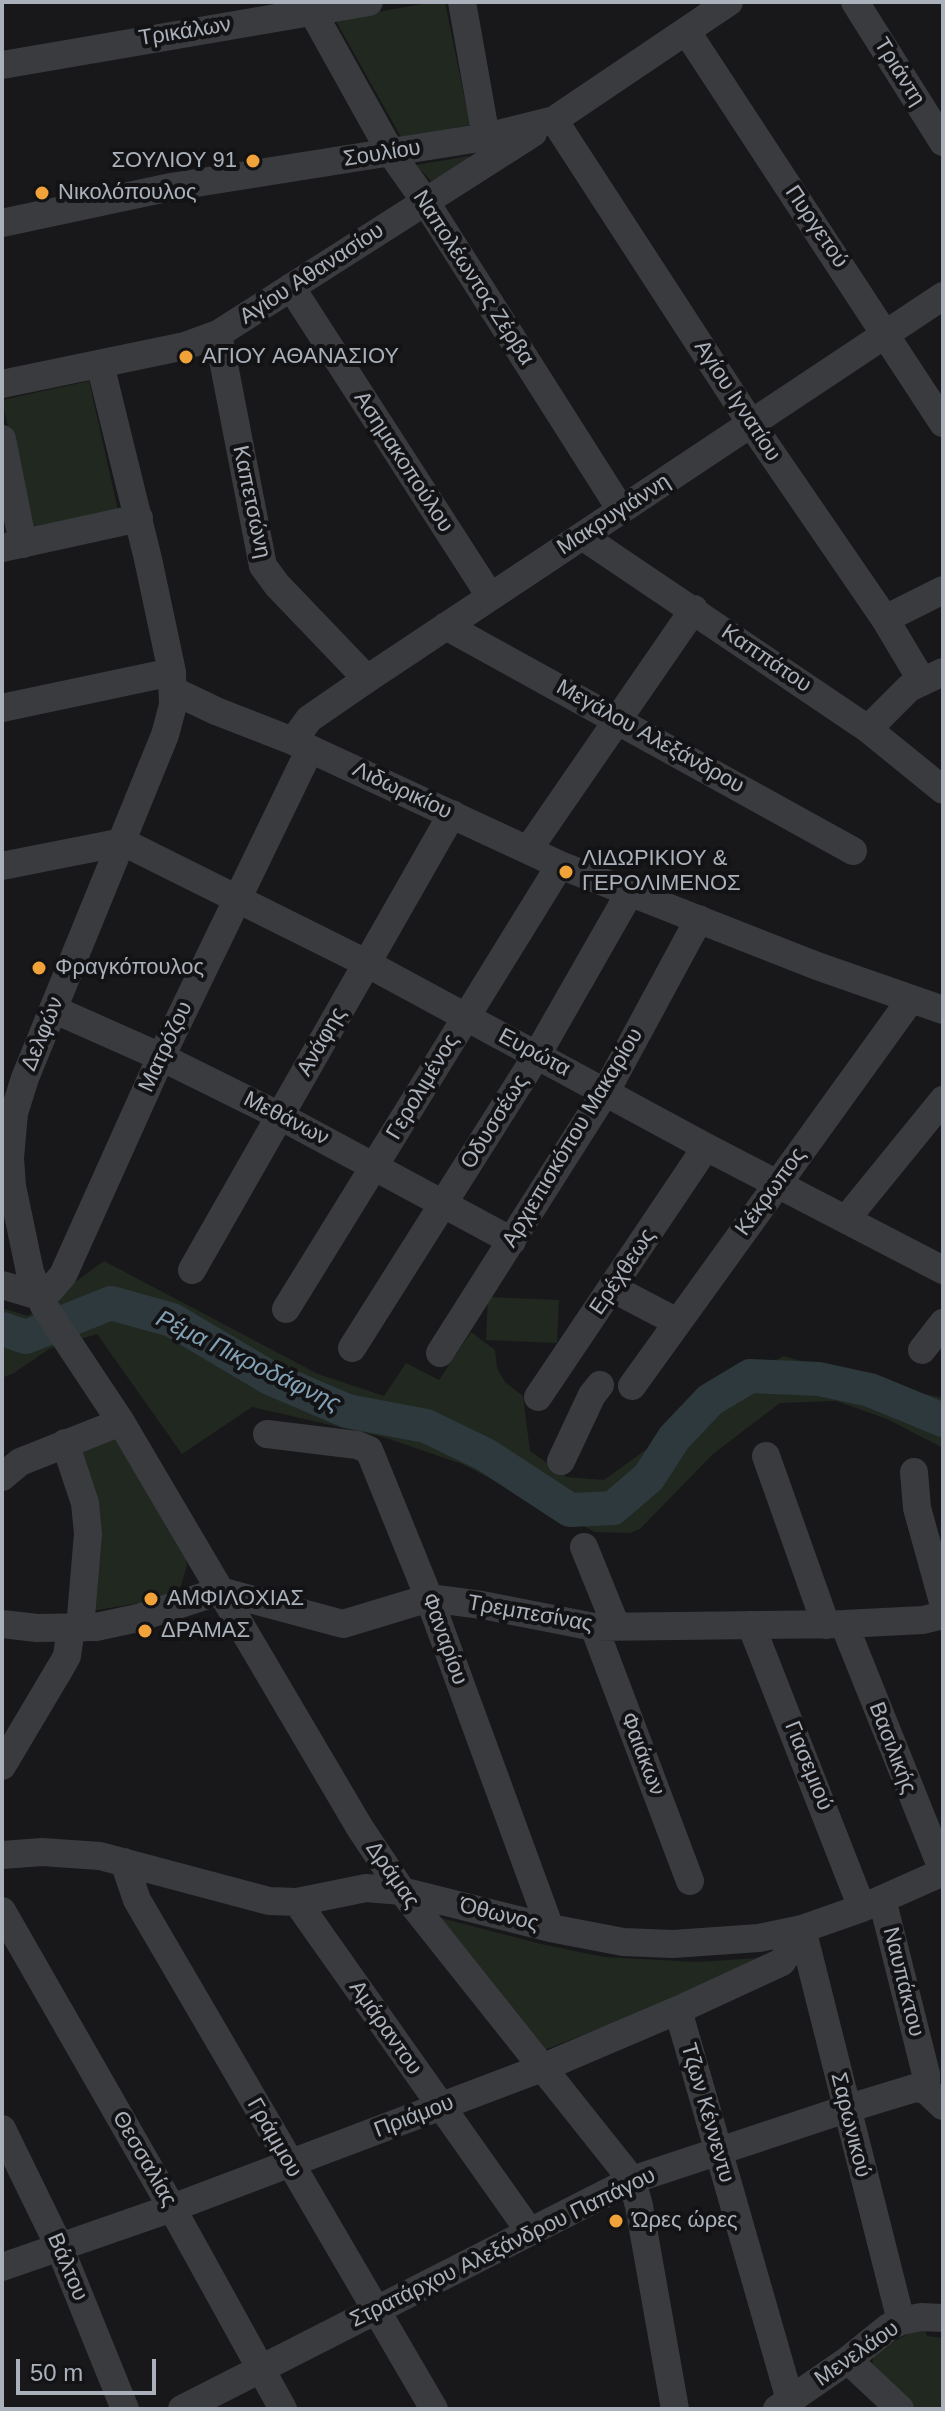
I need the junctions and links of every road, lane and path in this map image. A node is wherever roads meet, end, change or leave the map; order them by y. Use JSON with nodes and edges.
{"nodes":[{"id":1,"x":369,"y":2,"type":"edge"},
{"id":2,"x":462,"y":2,"type":"edge"},
{"id":3,"x":729,"y":2,"type":"edge"},
{"id":4,"x":855,"y":2,"type":"edge"},
{"id":5,"x":309,"y":7,"type":"edge"},
{"id":6,"x":687,"y":32,"type":"junction"},
{"id":7,"x":2,"y":65,"type":"edge"},
{"id":8,"x":554,"y":120,"type":"junction"},
{"id":9,"x":486,"y":137,"type":"junction"},
{"id":10,"x":943,"y":142,"type":"edge"},
{"id":11,"x":391,"y":153,"type":"junction"},
{"id":12,"x":425,"y":201,"type":"junction"},
{"id":13,"x":2,"y":223,"type":"edge"},
{"id":14,"x":291,"y":287,"type":"junction"},
{"id":15,"x":943,"y":296,"type":"edge"},
{"id":16,"x":886,"y":333,"type":"junction"},
{"id":17,"x":218,"y":334,"type":"junction"},
{"id":18,"x":100,"y":364,"type":"junction"},
{"id":19,"x":2,"y":384,"type":"edge"},
{"id":20,"x":943,"y":423,"type":"edge"},
{"id":21,"x":752,"y":425,"type":"junction"},
{"id":22,"x":2,"y":439,"type":"edge"},
{"id":23,"x":621,"y":510,"type":"junction"},
{"id":24,"x":139,"y":518,"type":"junction"},
{"id":25,"x":582,"y":536,"type":"junction"},
{"id":26,"x":12,"y":546,"type":"edge"},
{"id":27,"x":943,"y":590,"type":"edge"},
{"id":28,"x":490,"y":596,"type":"junction"},
{"id":29,"x":694,"y":609,"type":"junction"},
{"id":30,"x":885,"y":619,"type":"junction"},
{"id":31,"x":446,"y":626,"type":"junction"},
{"id":32,"x":932,"y":676,"type":"edge"},
{"id":33,"x":367,"y":679,"type":"junction"},
{"id":34,"x":173,"y":682,"type":"junction"},
{"id":35,"x":2,"y":708,"type":"edge"},
{"id":36,"x":216,"y":711,"type":"junction"},
{"id":37,"x":618,"y":718,"type":"junction"},
{"id":38,"x":868,"y":729,"type":"junction"},
{"id":39,"x":165,"y":735,"type":"junction"},
{"id":40,"x":302,"y":745,"type":"junction"},
{"id":41,"x":943,"y":790,"type":"edge"},
{"id":42,"x":452,"y":814,"type":"junction"},
{"id":43,"x":123,"y":842,"type":"junction"},
{"id":44,"x":528,"y":850,"type":"junction"},
{"id":45,"x":853,"y":851,"type":"dead end"},
{"id":46,"x":560,"y":865,"type":"junction"},
{"id":47,"x":2,"y":866,"type":"edge"},
{"id":48,"x":630,"y":892,"type":"junction"},
{"id":49,"x":238,"y":898,"type":"junction"},
{"id":50,"x":699,"y":919,"type":"junction"},
{"id":51,"x":368,"y":964,"type":"junction"},
{"id":52,"x":932,"y":1002,"type":"edge"},
{"id":53,"x":53,"y":1009,"type":"junction"},
{"id":54,"x":466,"y":1017,"type":"junction"},
{"id":55,"x":537,"y":1055,"type":"junction"},
{"id":56,"x":161,"y":1057,"type":"junction"},
{"id":57,"x":606,"y":1091,"type":"junction"},
{"id":58,"x":943,"y":1100,"type":"edge"},
{"id":59,"x":8,"y":1103,"type":"edge"},
{"id":60,"x":280,"y":1116,"type":"junction"},
{"id":61,"x":706,"y":1147,"type":"junction"},
{"id":62,"x":375,"y":1166,"type":"junction"},
{"id":63,"x":778,"y":1183,"type":"junction"},
{"id":64,"x":444,"y":1203,"type":"junction"},
{"id":65,"x":847,"y":1218,"type":"junction"},
{"id":66,"x":512,"y":1241,"type":"junction"},
{"id":67,"x":192,"y":1270,"type":"dead end"},
{"id":68,"x":943,"y":1270,"type":"edge"},
{"id":69,"x":2,"y":1285,"type":"edge"},
{"id":70,"x":612,"y":1288,"type":"junction"},
{"id":71,"x":41,"y":1301,"type":"junction"},
{"id":72,"x":286,"y":1309,"type":"dead end"},
{"id":73,"x":677,"y":1322,"type":"junction"},
{"id":74,"x":943,"y":1323,"type":"edge"},
{"id":75,"x":67,"y":1345,"type":"joint"},
{"id":76,"x":352,"y":1348,"type":"dead end"},
{"id":77,"x":922,"y":1350,"type":"dead end"},
{"id":78,"x":440,"y":1353,"type":"dead end"},
{"id":79,"x":600,"y":1385,"type":"dead end"},
{"id":80,"x":632,"y":1386,"type":"dead end"},
{"id":81,"x":538,"y":1397,"type":"dead end"},
{"id":82,"x":121,"y":1422,"type":"junction"},
{"id":83,"x":267,"y":1434,"type":"dead end"},
{"id":84,"x":65,"y":1443,"type":"junction"},
{"id":85,"x":766,"y":1456,"type":"dead end"},
{"id":86,"x":561,"y":1461,"type":"dead end"},
{"id":87,"x":914,"y":1472,"type":"dead end"},
{"id":88,"x":2,"y":1477,"type":"edge"},
{"id":89,"x":584,"y":1547,"type":"dead end"},
{"id":90,"x":220,"y":1591,"type":"junction"},
{"id":91,"x":429,"y":1598,"type":"junction"},
{"id":92,"x":943,"y":1602,"type":"edge"},
{"id":93,"x":943,"y":1615,"type":"edge"},
{"id":94,"x":2,"y":1624,"type":"edge"},
{"id":95,"x":751,"y":1625,"type":"junction"},
{"id":96,"x":835,"y":1625,"type":"junction"},
{"id":97,"x":605,"y":1627,"type":"junction"},
{"id":98,"x":76,"y":1628,"type":"junction"},
{"id":99,"x":2,"y":1766,"type":"edge"},
{"id":100,"x":2,"y":1855,"type":"edge"},
{"id":101,"x":124,"y":1862,"type":"junction"},
{"id":102,"x":943,"y":1872,"type":"edge"},
{"id":103,"x":690,"y":1881,"type":"dead end"},
{"id":104,"x":402,"y":1891,"type":"junction"},
{"id":105,"x":297,"y":1902,"type":"junction"},
{"id":106,"x":872,"y":1904,"type":"junction"},
{"id":107,"x":2,"y":1911,"type":"edge"},
{"id":108,"x":550,"y":1928,"type":"junction"},
{"id":109,"x":802,"y":1929,"type":"junction"},
{"id":110,"x":678,"y":2010,"type":"junction"},
{"id":111,"x":542,"y":2068,"type":"junction"},
{"id":112,"x":935,"y":2098,"type":"edge"},
{"id":113,"x":440,"y":2107,"type":"junction"},
{"id":114,"x":846,"y":2109,"type":"junction"},
{"id":115,"x":2,"y":2129,"type":"edge"},
{"id":116,"x":718,"y":2151,"type":"junction"},
{"id":117,"x":289,"y":2164,"type":"junction"},
{"id":118,"x":632,"y":2180,"type":"junction"},
{"id":119,"x":172,"y":2208,"type":"junction"},
{"id":120,"x":530,"y":2232,"type":"junction"},
{"id":121,"x":59,"y":2246,"type":"junction"},
{"id":122,"x":2,"y":2267,"type":"edge"},
{"id":123,"x":375,"y":2310,"type":"junction"},
{"id":124,"x":943,"y":2318,"type":"edge"},
{"id":125,"x":901,"y":2321,"type":"junction"},
{"id":126,"x":848,"y":2360,"type":"junction"},
{"id":127,"x":262,"y":2368,"type":"junction"},
{"id":128,"x":783,"y":2404,"type":"edge"},
{"id":129,"x":125,"y":2409,"type":"edge"},
{"id":130,"x":182,"y":2409,"type":"edge"},
{"id":131,"x":283,"y":2409,"type":"edge"},
{"id":132,"x":434,"y":2409,"type":"edge"},
{"id":133,"x":675,"y":2409,"type":"edge"},
{"id":134,"x":900,"y":2409,"type":"edge"}],
"edges":[{"from":1,"to":5,"type":"street","name":"Τρικάλων"},
{"from":2,"to":9,"type":"street"},
{"from":3,"to":6,"type":"street","name":"Σουλίου"},
{"from":4,"to":10,"type":"street","name":"Τριάντη"},
{"from":5,"to":7,"type":"street","name":"Τρικάλων"},
{"from":5,"to":11,"type":"street","name":"Ναπολέωντος Ζέρβα"},
{"from":6,"to":8,"type":"street","name":"Σουλίου"},
{"from":6,"to":16,"type":"street","name":"Πυργετού"},
{"from":8,"to":9,"type":"street","name":"Σουλίου"},
{"from":8,"to":12,"type":"street","name":"Αγίου Αθανασίου"},
{"from":8,"to":21,"type":"street","name":"Αγίου Ιγνατίου"},
{"from":9,"to":11,"type":"street","name":"Σουλίου"},
{"from":11,"to":12,"type":"street","name":"Ναπολέωντος Ζέρβα"},
{"from":11,"to":13,"type":"street","name":"Σουλίου"},
{"from":12,"to":14,"type":"street","name":"Αγίου Αθανασίου"},
{"from":12,"to":23,"type":"street","name":"Ναπολέωντος Ζέρβα"},
{"from":14,"to":17,"type":"street","name":"Αγίου Αθανασίου"},
{"from":14,"to":28,"type":"street","name":"Ασημακοπούλου"},
{"from":15,"to":16,"type":"street","name":"Μακρυγιάννη"},
{"from":16,"to":20,"type":"street","name":"Πυργετού"},
{"from":16,"to":21,"type":"street","name":"Μακρυγιάννη"},
{"from":17,"to":18,"type":"street","name":"Αγίου Αθανασίου"},
{"from":17,"to":33,"type":"street","name":"Καπετσώνη"},
{"from":18,"to":19,"type":"street","name":"Αγίου Αθανασίου"},
{"from":18,"to":24,"type":"street"},
{"from":21,"to":23,"type":"street","name":"Μακρυγιάννη"},
{"from":21,"to":30,"type":"street","name":"Αγίου Ιγνατίου"},
{"from":22,"to":26,"type":"street"},
{"from":23,"to":25,"type":"street","name":"Μακρυγιάννη"},
{"from":24,"to":26,"type":"street"},
{"from":24,"to":34,"type":"street"},
{"from":25,"to":28,"type":"street","name":"Μακρυγιάννη"},
{"from":25,"to":29,"type":"street","name":"Καππάτου"},
{"from":27,"to":30,"type":"street"},
{"from":28,"to":31,"type":"street","name":"Μακρυγιάννη"},
{"from":29,"to":37,"type":"street"},
{"from":29,"to":38,"type":"street","name":"Καππάτου"},
{"from":30,"to":32,"type":"street","name":"Αγίου Ιγνατίου"},
{"from":31,"to":33,"type":"street","name":"Μακρυγιάννη"},
{"from":31,"to":37,"type":"street","name":"Μεγάλου Αλεξάνδρου"},
{"from":32,"to":38,"type":"street"},
{"from":33,"to":40,"type":"street","name":"Μακρυγιάννη"},
{"from":34,"to":35,"type":"street"},
{"from":34,"to":36,"type":"street","name":"Λιδωρικίου"},
{"from":34,"to":39,"type":"street","name":"Δελφών"},
{"from":36,"to":39,"type":"street"},
{"from":36,"to":40,"type":"street","name":"Λιδωρικίου"},
{"from":37,"to":44,"type":"street"},
{"from":37,"to":45,"type":"street","name":"Μεγάλου Αλεξάνδρου"},
{"from":38,"to":41,"type":"street","name":"Καππάτου"},
{"from":39,"to":43,"type":"street","name":"Δελφών"},
{"from":40,"to":42,"type":"street","name":"Λιδωρικίου"},
{"from":40,"to":49,"type":"street","name":"Ματρόζου"},
{"from":42,"to":44,"type":"street","name":"Λιδωρικίου"},
{"from":42,"to":51,"type":"street","name":"Ανάφης"},
{"from":43,"to":47,"type":"street"},
{"from":43,"to":49,"type":"street","name":"Ευρώτα"},
{"from":43,"to":53,"type":"street","name":"Δελφών"},
{"from":44,"to":46,"type":"street","name":"Λιδωρικίου"},
{"from":46,"to":48,"type":"street","name":"Λιδωρικίου"},
{"from":46,"to":54,"type":"street","name":"Γερολιμένος"},
{"from":48,"to":50,"type":"street","name":"Λιδωρικίου"},
{"from":48,"to":55,"type":"street","name":"Οδυσσέως"},
{"from":49,"to":51,"type":"street","name":"Ευρώτα"},
{"from":49,"to":56,"type":"street","name":"Ματρόζου"},
{"from":50,"to":52,"type":"street","name":"Λιδωρικίου"},
{"from":50,"to":57,"type":"street","name":"Αρχιεπισκόπου Μακαρίου"},
{"from":51,"to":54,"type":"street","name":"Ευρώτα"},
{"from":51,"to":60,"type":"street","name":"Ανάφης"},
{"from":52,"to":63,"type":"street","name":"Κέκρωπος"},
{"from":53,"to":56,"type":"street","name":"Μεθάνων"},
{"from":53,"to":59,"type":"street","name":"Δελφών"},
{"from":54,"to":55,"type":"street","name":"Ευρώτα"},
{"from":54,"to":62,"type":"street","name":"Γερολιμένος"},
{"from":55,"to":57,"type":"street","name":"Ευρώτα"},
{"from":55,"to":64,"type":"street","name":"Οδυσσέως"},
{"from":56,"to":60,"type":"street","name":"Μεθάνων"},
{"from":56,"to":71,"type":"street","name":"Ματρόζου"},
{"from":57,"to":61,"type":"street","name":"Ευρώτα"},
{"from":57,"to":66,"type":"street","name":"Αρχιεπισκόπου Μακαρίου"},
{"from":58,"to":65,"type":"street"},
{"from":59,"to":71,"type":"street","name":"Δελφών"},
{"from":60,"to":62,"type":"street","name":"Μεθάνων"},
{"from":60,"to":67,"type":"street","name":"Ανάφης"},
{"from":61,"to":63,"type":"street","name":"Ευρώτα"},
{"from":61,"to":70,"type":"street","name":"Ερέχθεως"},
{"from":62,"to":64,"type":"street","name":"Μεθάνων"},
{"from":62,"to":72,"type":"street","name":"Γερολιμένος"},
{"from":63,"to":65,"type":"street","name":"Ευρώτα"},
{"from":63,"to":73,"type":"street","name":"Κέκρωπος"},
{"from":64,"to":66,"type":"street","name":"Μεθάνων"},
{"from":64,"to":76,"type":"street","name":"Οδυσσέως"},
{"from":65,"to":68,"type":"street","name":"Ευρώτα"},
{"from":66,"to":78,"type":"street","name":"Αρχιεπισκόπου Μακαρίου"},
{"from":69,"to":71,"type":"street"},
{"from":70,"to":73,"type":"street"},
{"from":70,"to":81,"type":"street","name":"Ερέχθεως"},
{"from":71,"to":75,"type":"street","name":"Δελφών"},
{"from":73,"to":80,"type":"street","name":"Κέκρωπος"},
{"from":74,"to":77,"type":"street"},
{"from":75,"to":82,"type":"street","name":"Δράμας"},
{"from":79,"to":86,"type":"street"},
{"from":82,"to":84,"type":"street"},
{"from":82,"to":90,"type":"street","name":"Δράμας"},
{"from":83,"to":91,"type":"street","name":"Φαναρίου"},
{"from":84,"to":88,"type":"street"},
{"from":84,"to":98,"type":"street"},
{"from":85,"to":96,"type":"street","name":"Βασιλικής"},
{"from":87,"to":92,"type":"street"},
{"from":89,"to":97,"type":"street","name":"Φαιάκων"},
{"from":90,"to":91,"type":"street","name":"Τρεμπεσίνας"},
{"from":90,"to":98,"type":"street"},
{"from":90,"to":104,"type":"street","name":"Δράμας"},
{"from":91,"to":97,"type":"street","name":"Τρεμπεσίνας"},
{"from":91,"to":108,"type":"street","name":"Φαναρίου"},
{"from":93,"to":96,"type":"street","name":"Τρεμπεσίνας"},
{"from":94,"to":98,"type":"street"},
{"from":95,"to":96,"type":"street","name":"Τρεμπεσίνας"},
{"from":95,"to":97,"type":"street","name":"Τρεμπεσίνας"},
{"from":95,"to":106,"type":"street","name":"Γιασεμιού"},
{"from":96,"to":102,"type":"street","name":"Βασιλικής"},
{"from":97,"to":103,"type":"street","name":"Φαιάκων"},
{"from":98,"to":99,"type":"street"},
{"from":100,"to":101,"type":"street","name":"Όθωνος"},
{"from":101,"to":105,"type":"street","name":"Όθωνος"},
{"from":101,"to":117,"type":"street","name":"Γράμμου"},
{"from":102,"to":106,"type":"street","name":"Όθωνος"},
{"from":104,"to":105,"type":"street","name":"Όθωνος"},
{"from":104,"to":108,"type":"street","name":"Όθωνος"},
{"from":104,"to":111,"type":"street","name":"Δράμας"},
{"from":105,"to":113,"type":"street","name":"Αμάραντου"},
{"from":106,"to":109,"type":"street","name":"Όθωνος"},
{"from":106,"to":112,"type":"street","name":"Ναυπάκτου"},
{"from":107,"to":119,"type":"street","name":"Θεσσαλίας"},
{"from":108,"to":109,"type":"street","name":"Όθωνος"},
{"from":109,"to":110,"type":"street","name":"Πριάμου"},
{"from":109,"to":114,"type":"street","name":"Σαρωνικού"},
{"from":110,"to":111,"type":"street","name":"Πριάμου"},
{"from":110,"to":116,"type":"street","name":"Τζων Κέννεντυ"},
{"from":111,"to":113,"type":"street","name":"Πριάμου"},
{"from":111,"to":118,"type":"street","name":"Δράμας"},
{"from":112,"to":114,"type":"street","name":"Στρατάρχου Αλεξάνδρου Παπάγου"},
{"from":113,"to":117,"type":"street","name":"Πριάμου"},
{"from":113,"to":120,"type":"street","name":"Αμάραντου"},
{"from":114,"to":116,"type":"street","name":"Στρατάρχου Αλεξάνδρου Παπάγου"},
{"from":114,"to":125,"type":"street","name":"Σαρωνικού"},
{"from":115,"to":121,"type":"street","name":"Βάλτου"},
{"from":116,"to":118,"type":"street","name":"Στρατάρχου Αλεξάνδρου Παπάγου"},
{"from":116,"to":128,"type":"street","name":"Τζων Κέννεντυ"},
{"from":117,"to":119,"type":"street","name":"Πριάμου"},
{"from":117,"to":123,"type":"street","name":"Γράμμου"},
{"from":118,"to":120,"type":"street","name":"Στρατάρχου Αλεξάνδρου Παπάγου"},
{"from":118,"to":133,"type":"street","name":"Δράμας"},
{"from":119,"to":121,"type":"street","name":"Πριάμου"},
{"from":119,"to":127,"type":"street","name":"Θεσσαλίας"},
{"from":120,"to":123,"type":"street","name":"Στρατάρχου Αλεξάνδρου Παπάγου"},
{"from":121,"to":122,"type":"street","name":"Πριάμου"},
{"from":121,"to":129,"type":"street","name":"Βάλτου"},
{"from":123,"to":127,"type":"street","name":"Στρατάρχου Αλεξάνδρου Παπάγου"},
{"from":123,"to":132,"type":"street","name":"Γράμμου"},
{"from":124,"to":125,"type":"street","name":"Μενελάου"},
{"from":125,"to":126,"type":"street","name":"Μενελάου"},
{"from":126,"to":128,"type":"street","name":"Μενελάου"},
{"from":126,"to":134,"type":"street"},
{"from":127,"to":130,"type":"street","name":"Στρατάρχου Αλεξάνδρου Παπάγου"},
{"from":127,"to":131,"type":"street","name":"Θεσσαλίας"}]}
